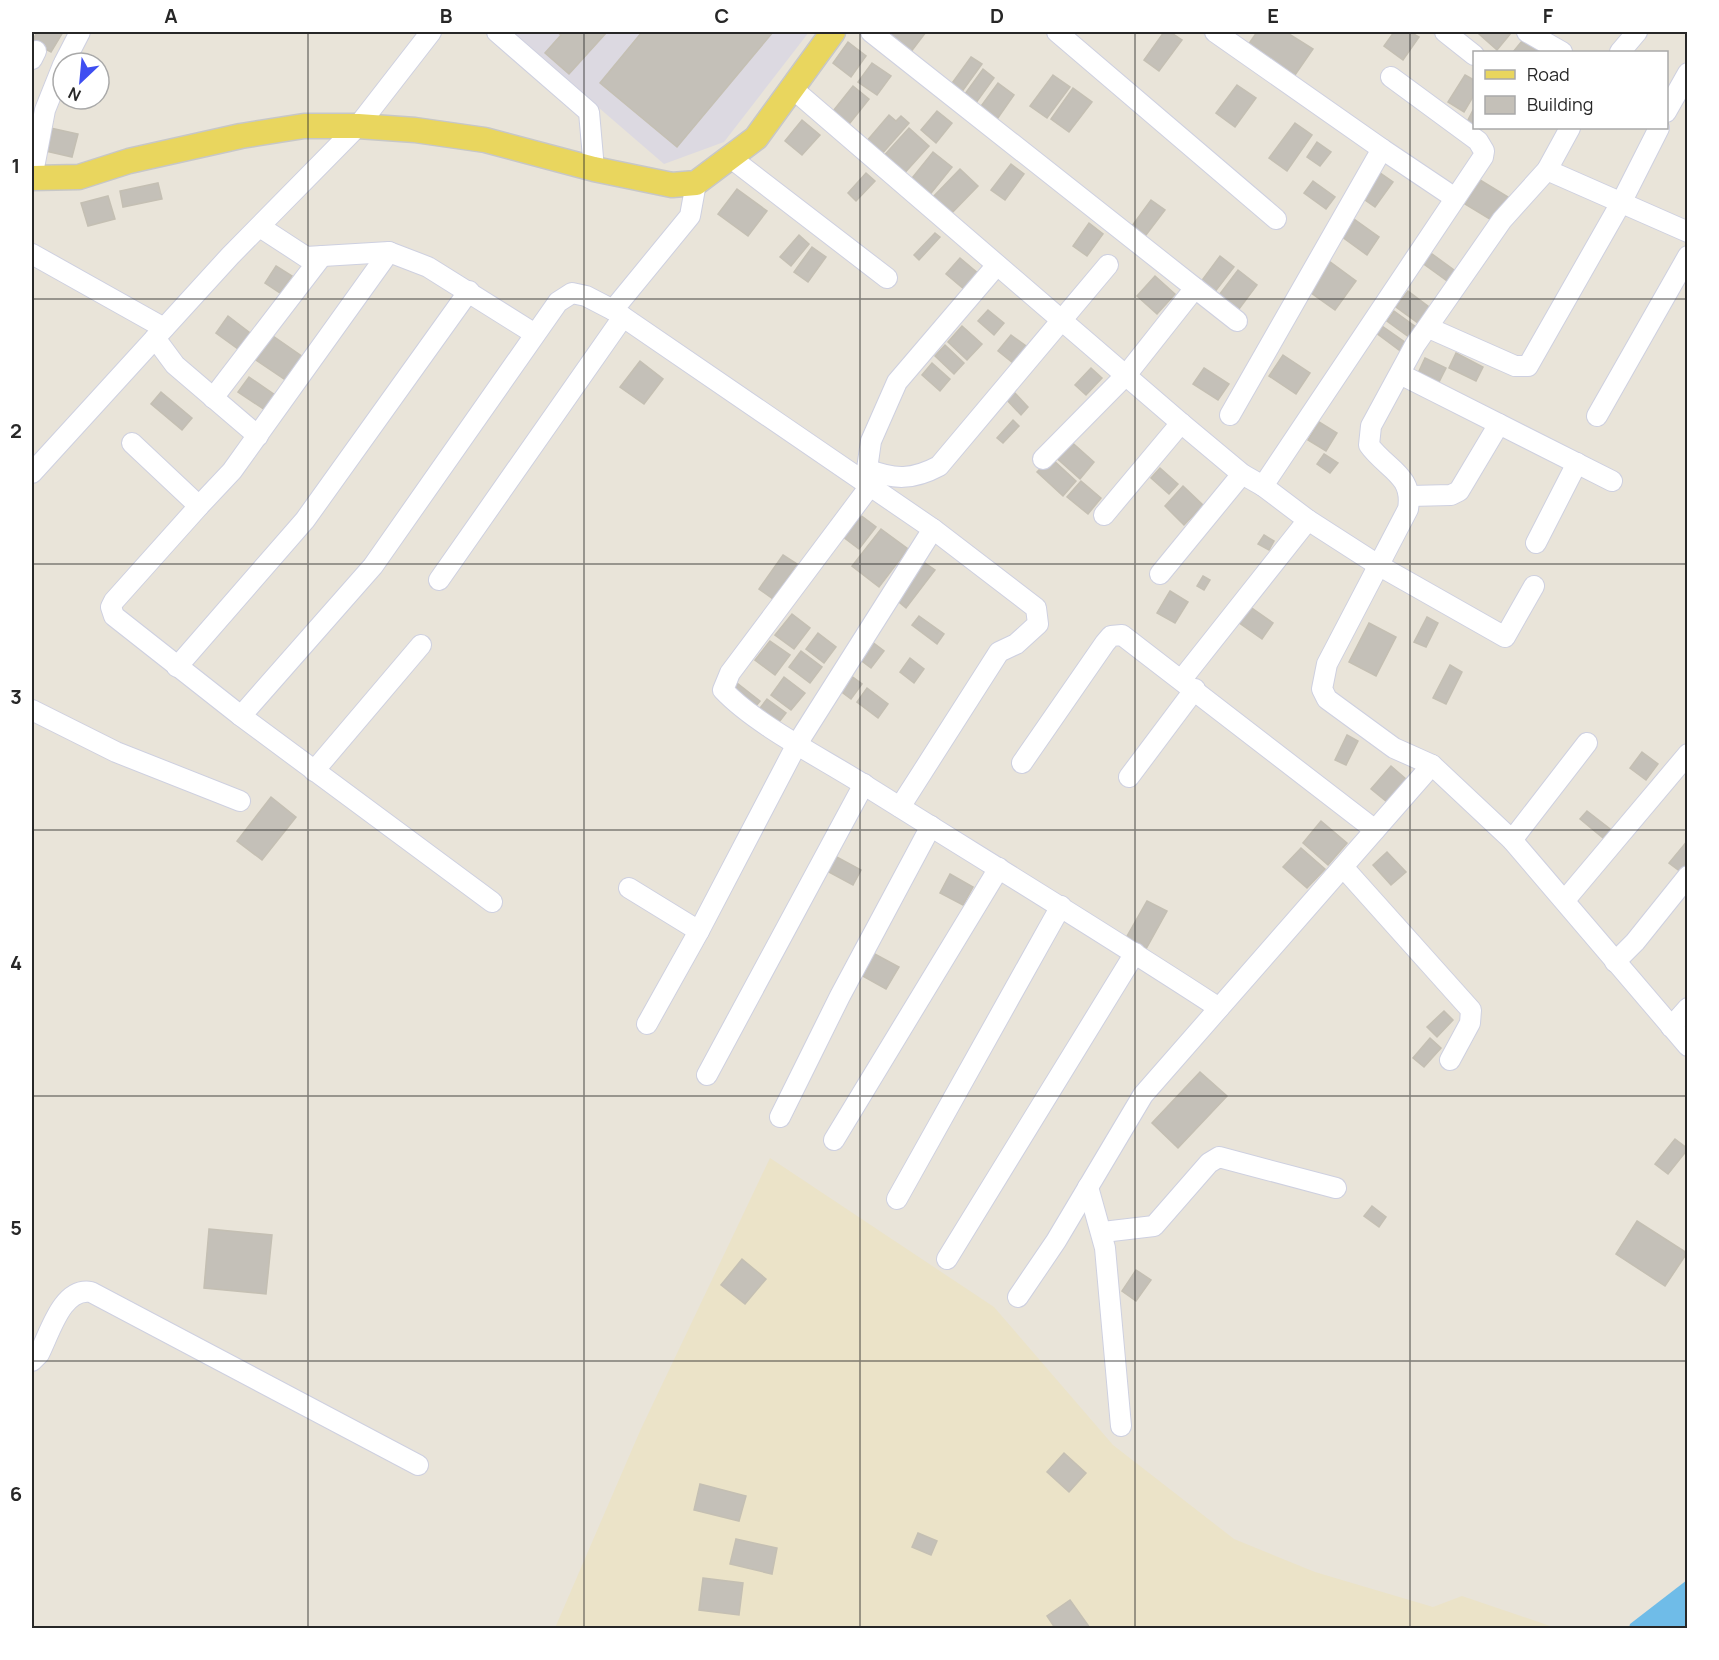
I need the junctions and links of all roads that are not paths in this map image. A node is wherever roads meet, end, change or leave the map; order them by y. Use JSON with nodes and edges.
{"nodes":[{"id":1,"x":80,"y":32,"type":"edge"},
{"id":2,"x":431,"y":32,"type":"edge"},
{"id":3,"x":497,"y":32,"type":"edge"},
{"id":4,"x":833,"y":32,"type":"edge"},
{"id":5,"x":871,"y":32,"type":"edge"},
{"id":6,"x":1057,"y":32,"type":"edge"},
{"id":7,"x":1215,"y":32,"type":"edge"},
{"id":8,"x":1445,"y":32,"type":"edge"},
{"id":9,"x":1527,"y":32,"type":"edge"},
{"id":10,"x":70,"y":51,"type":"edge"},
{"id":11,"x":1560,"y":51,"type":"edge"},
{"id":12,"x":1473,"y":54,"type":"edge"},
{"id":13,"x":1681,"y":76,"type":"edge"},
{"id":14,"x":1391,"y":77,"type":"dead end"},
{"id":15,"x":793,"y":89,"type":"junction"},
{"id":16,"x":51,"y":95,"type":"edge"},
{"id":17,"x":1668,"y":107,"type":"edge"},
{"id":18,"x":358,"y":126,"type":"junction"},
{"id":19,"x":1568,"y":129,"type":"edge"},
{"id":20,"x":1658,"y":129,"type":"edge"},
{"id":21,"x":1382,"y":149,"type":"junction"},
{"id":22,"x":731,"y":158,"type":"junction"},
{"id":23,"x":594,"y":169,"type":"junction"},
{"id":24,"x":1547,"y":170,"type":"junction"},
{"id":25,"x":32,"y":178,"type":"edge"},
{"id":26,"x":696,"y":183,"type":"junction"},
{"id":27,"x":1455,"y":198,"type":"junction"},
{"id":28,"x":1622,"y":201,"type":"junction"},
{"id":29,"x":1276,"y":219,"type":"dead end"},
{"id":30,"x":260,"y":227,"type":"junction"},
{"id":31,"x":1688,"y":232,"type":"edge"},
{"id":32,"x":389,"y":252,"type":"junction"},
{"id":33,"x":32,"y":254,"type":"edge"},
{"id":34,"x":322,"y":256,"type":"junction"},
{"id":35,"x":1688,"y":256,"type":"edge"},
{"id":36,"x":997,"y":265,"type":"junction"},
{"id":37,"x":1108,"y":265,"type":"dead end"},
{"id":38,"x":887,"y":278,"type":"dead end"},
{"id":39,"x":1195,"y":288,"type":"junction"},
{"id":40,"x":469,"y":291,"type":"junction"},
{"id":41,"x":618,"y":314,"type":"junction"},
{"id":42,"x":1063,"y":320,"type":"junction"},
{"id":43,"x":1237,"y":321,"type":"dead end"},
{"id":44,"x":1430,"y":328,"type":"junction"},
{"id":45,"x":159,"y":333,"type":"junction"},
{"id":46,"x":535,"y":334,"type":"junction"},
{"id":47,"x":1127,"y":374,"type":"junction"},
{"id":48,"x":1400,"y":374,"type":"junction"},
{"id":49,"x":213,"y":398,"type":"junction"},
{"id":50,"x":1230,"y":415,"type":"dead end"},
{"id":51,"x":1597,"y":416,"type":"dead end"},
{"id":52,"x":1181,"y":423,"type":"junction"},
{"id":53,"x":1499,"y":424,"type":"junction"},
{"id":54,"x":258,"y":435,"type":"junction"},
{"id":55,"x":132,"y":443,"type":"dead end"},
{"id":56,"x":1043,"y":459,"type":"dead end"},
{"id":57,"x":1577,"y":463,"type":"junction"},
{"id":58,"x":32,"y":473,"type":"edge"},
{"id":59,"x":1242,"y":474,"type":"junction"},
{"id":60,"x":866,"y":478,"type":"junction"},
{"id":61,"x":1612,"y":481,"type":"dead end"},
{"id":62,"x":1263,"y":486,"type":"junction"},
{"id":63,"x":1410,"y":496,"type":"junction"},
{"id":64,"x":199,"y":506,"type":"junction"},
{"id":65,"x":1104,"y":515,"type":"dead end"},
{"id":66,"x":1308,"y":520,"type":"junction"},
{"id":67,"x":933,"y":529,"type":"junction"},
{"id":68,"x":1536,"y":543,"type":"dead end"},
{"id":69,"x":1378,"y":565,"type":"junction"},
{"id":70,"x":1160,"y":574,"type":"dead end"},
{"id":71,"x":439,"y":580,"type":"dead end"},
{"id":72,"x":1534,"y":586,"type":"dead end"},
{"id":73,"x":421,"y":645,"type":"dead end"},
{"id":74,"x":177,"y":667,"type":"junction"},
{"id":75,"x":1189,"y":684,"type":"junction"},
{"id":76,"x":32,"y":710,"type":"edge"},
{"id":77,"x":241,"y":716,"type":"junction"},
{"id":78,"x":1587,"y":742,"type":"dead end"},
{"id":79,"x":797,"y":744,"type":"junction"},
{"id":80,"x":1688,"y":754,"type":"edge"},
{"id":81,"x":1022,"y":763,"type":"dead end"},
{"id":82,"x":1432,"y":765,"type":"junction"},
{"id":83,"x":314,"y":771,"type":"junction"},
{"id":84,"x":1130,"y":777,"type":"dead end"},
{"id":85,"x":864,"y":784,"type":"junction"},
{"id":86,"x":240,"y":801,"type":"dead end"},
{"id":87,"x":900,"y":807,"type":"junction"},
{"id":88,"x":931,"y":826,"type":"junction"},
{"id":89,"x":1375,"y":831,"type":"junction"},
{"id":90,"x":1512,"y":840,"type":"junction"},
{"id":91,"x":1343,"y":867,"type":"junction"},
{"id":92,"x":999,"y":868,"type":"junction"},
{"id":93,"x":1688,"y":876,"type":"edge"},
{"id":94,"x":628,"y":888,"type":"dead end"},
{"id":95,"x":1565,"y":900,"type":"junction"},
{"id":96,"x":492,"y":902,"type":"dead end"},
{"id":97,"x":1060,"y":906,"type":"junction"},
{"id":98,"x":699,"y":931,"type":"junction"},
{"id":99,"x":1135,"y":952,"type":"junction"},
{"id":100,"x":1615,"y":962,"type":"junction"},
{"id":101,"x":1219,"y":1008,"type":"junction"},
{"id":102,"x":1688,"y":1008,"type":"edge"},
{"id":103,"x":647,"y":1024,"type":"dead end"},
{"id":104,"x":1671,"y":1027,"type":"junction"},
{"id":105,"x":1688,"y":1046,"type":"edge"},
{"id":106,"x":1450,"y":1060,"type":"dead end"},
{"id":107,"x":707,"y":1075,"type":"dead end"},
{"id":108,"x":780,"y":1117,"type":"dead end"},
{"id":109,"x":834,"y":1140,"type":"dead end"},
{"id":110,"x":1088,"y":1187,"type":"junction"},
{"id":111,"x":1336,"y":1188,"type":"dead end"},
{"id":112,"x":897,"y":1199,"type":"dead end"},
{"id":113,"x":1103,"y":1232,"type":"junction"},
{"id":114,"x":947,"y":1259,"type":"dead end"},
{"id":115,"x":1018,"y":1297,"type":"dead end"},
{"id":116,"x":32,"y":1361,"type":"edge"},
{"id":117,"x":1121,"y":1426,"type":"dead end"},
{"id":118,"x":418,"y":1465,"type":"dead end"}],
"edges":[{"from":1,"to":10,"type":"street"},
{"from":2,"to":18,"type":"street"},
{"from":3,"to":23,"type":"street"},
{"from":4,"to":15,"type":"main road"},
{"from":5,"to":39,"type":"street"},
{"from":6,"to":29,"type":"street"},
{"from":7,"to":21,"type":"street"},
{"from":8,"to":12,"type":"street"},
{"from":9,"to":11,"type":"street"},
{"from":13,"to":17,"type":"street"},
{"from":14,"to":27,"type":"street"},
{"from":15,"to":22,"type":"main road"},
{"from":15,"to":36,"type":"street"},
{"from":16,"to":25,"type":"street"},
{"from":18,"to":23,"type":"main road"},
{"from":18,"to":25,"type":"main road"},
{"from":18,"to":30,"type":"street"},
{"from":19,"to":24,"type":"street"},
{"from":20,"to":28,"type":"street"},
{"from":21,"to":27,"type":"street"},
{"from":21,"to":50,"type":"street"},
{"from":22,"to":26,"type":"main road"},
{"from":22,"to":38,"type":"street"},
{"from":23,"to":26,"type":"main road"},
{"from":24,"to":28,"type":"street"},
{"from":24,"to":44,"type":"street"},
{"from":26,"to":41,"type":"street"},
{"from":27,"to":62,"type":"street"},
{"from":28,"to":31,"type":"street"},
{"from":28,"to":44,"type":"street"},
{"from":30,"to":34,"type":"street"},
{"from":30,"to":45,"type":"street"},
{"from":32,"to":34,"type":"street"},
{"from":32,"to":40,"type":"street"},
{"from":32,"to":54,"type":"street"},
{"from":33,"to":45,"type":"street"},
{"from":34,"to":49,"type":"street"},
{"from":35,"to":51,"type":"street"},
{"from":36,"to":42,"type":"street"},
{"from":36,"to":60,"type":"street"},
{"from":37,"to":42,"type":"street"},
{"from":39,"to":43,"type":"street"},
{"from":39,"to":47,"type":"street"},
{"from":40,"to":46,"type":"street"},
{"from":40,"to":74,"type":"street"},
{"from":41,"to":46,"type":"street"},
{"from":41,"to":60,"type":"street"},
{"from":41,"to":71,"type":"street"},
{"from":42,"to":47,"type":"street"},
{"from":42,"to":60,"type":"street"},
{"from":44,"to":48,"type":"street"},
{"from":45,"to":49,"type":"street"},
{"from":45,"to":58,"type":"street"},
{"from":46,"to":77,"type":"street"},
{"from":47,"to":52,"type":"street"},
{"from":47,"to":56,"type":"street"},
{"from":48,"to":53,"type":"street"},
{"from":48,"to":63,"type":"street"},
{"from":49,"to":54,"type":"street"},
{"from":52,"to":59,"type":"street"},
{"from":52,"to":65,"type":"street"},
{"from":53,"to":57,"type":"street"},
{"from":53,"to":63,"type":"street"},
{"from":54,"to":64,"type":"street"},
{"from":55,"to":64,"type":"street"},
{"from":57,"to":61,"type":"street"},
{"from":57,"to":68,"type":"street"},
{"from":59,"to":62,"type":"street"},
{"from":59,"to":70,"type":"street"},
{"from":60,"to":67,"type":"street"},
{"from":60,"to":79,"type":"street"},
{"from":62,"to":66,"type":"street"},
{"from":63,"to":69,"type":"street"},
{"from":64,"to":74,"type":"street"},
{"from":66,"to":69,"type":"street"},
{"from":66,"to":75,"type":"street"},
{"from":67,"to":79,"type":"street"},
{"from":67,"to":87,"type":"street"},
{"from":69,"to":72,"type":"street"},
{"from":69,"to":82,"type":"street"},
{"from":73,"to":83,"type":"street"},
{"from":74,"to":77,"type":"street"},
{"from":75,"to":81,"type":"street"},
{"from":75,"to":84,"type":"street"},
{"from":75,"to":89,"type":"street"},
{"from":76,"to":86,"type":"street"},
{"from":77,"to":83,"type":"street"},
{"from":78,"to":90,"type":"street"},
{"from":79,"to":85,"type":"street"},
{"from":79,"to":98,"type":"street"},
{"from":80,"to":95,"type":"street"},
{"from":82,"to":89,"type":"street"},
{"from":82,"to":90,"type":"street"},
{"from":83,"to":96,"type":"street"},
{"from":85,"to":87,"type":"street"},
{"from":85,"to":107,"type":"street"},
{"from":87,"to":88,"type":"street"},
{"from":88,"to":92,"type":"street"},
{"from":88,"to":108,"type":"street"},
{"from":89,"to":91,"type":"street"},
{"from":90,"to":95,"type":"street"},
{"from":91,"to":101,"type":"street"},
{"from":91,"to":106,"type":"street"},
{"from":92,"to":97,"type":"street"},
{"from":92,"to":109,"type":"street"},
{"from":93,"to":100,"type":"street"},
{"from":94,"to":98,"type":"street"},
{"from":95,"to":100,"type":"street"},
{"from":97,"to":99,"type":"street"},
{"from":97,"to":112,"type":"street"},
{"from":98,"to":103,"type":"street"},
{"from":99,"to":101,"type":"street"},
{"from":99,"to":114,"type":"street"},
{"from":100,"to":104,"type":"street"},
{"from":101,"to":110,"type":"street"},
{"from":102,"to":104,"type":"street"},
{"from":104,"to":105,"type":"street"},
{"from":110,"to":113,"type":"street"},
{"from":110,"to":115,"type":"street"},
{"from":111,"to":113,"type":"street"},
{"from":113,"to":117,"type":"street"},
{"from":116,"to":118,"type":"street"}]}
